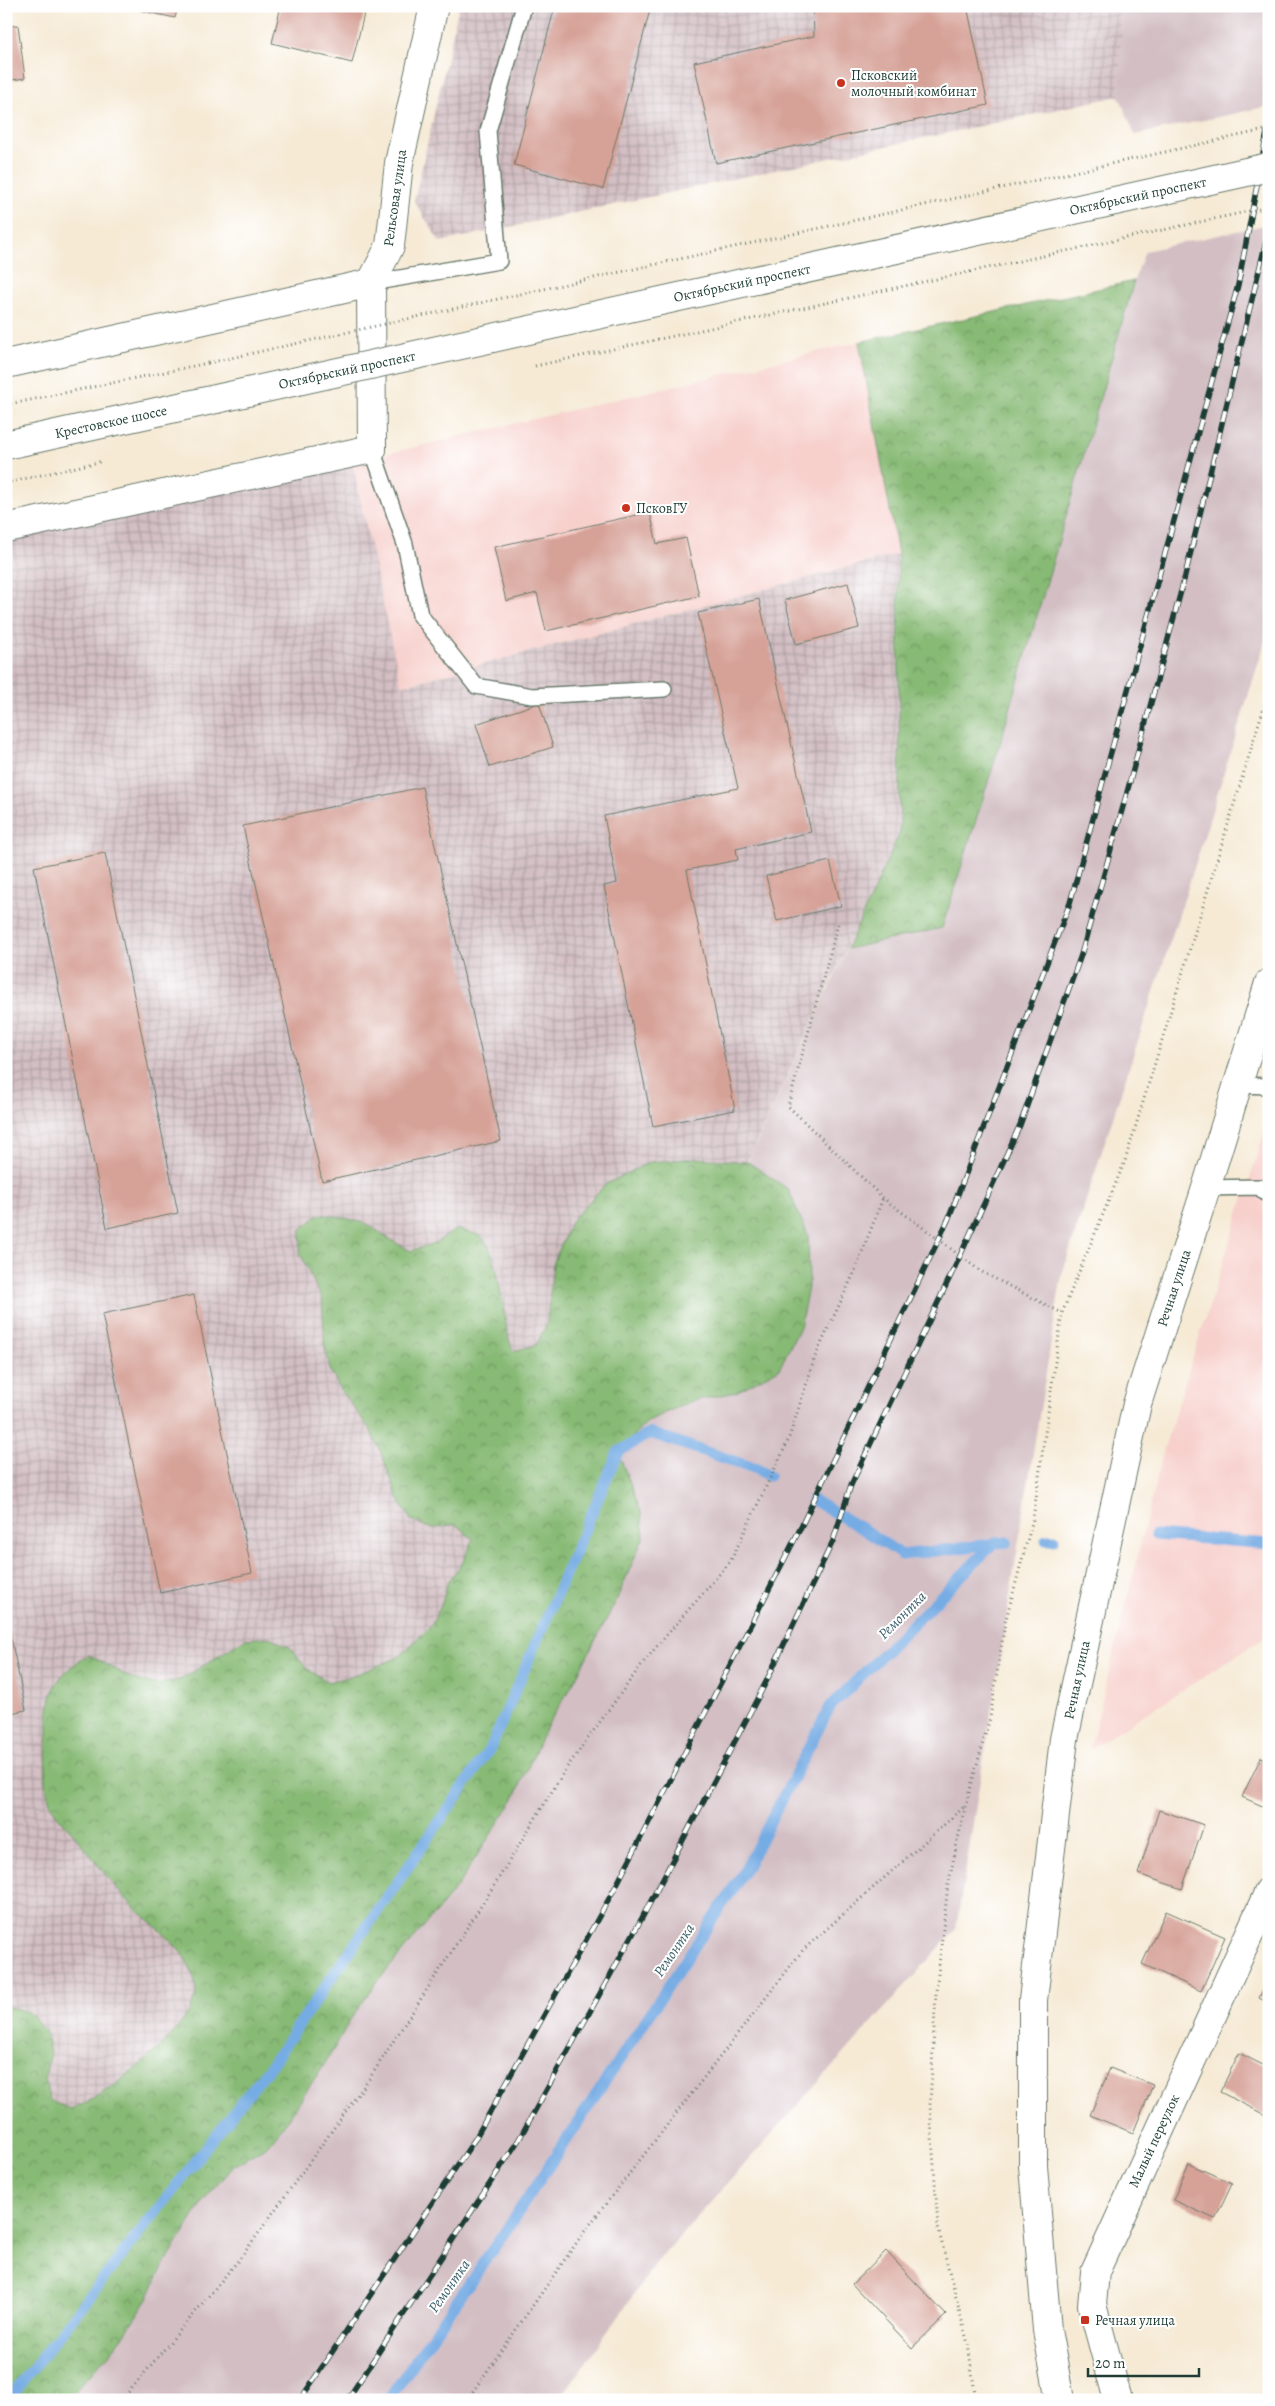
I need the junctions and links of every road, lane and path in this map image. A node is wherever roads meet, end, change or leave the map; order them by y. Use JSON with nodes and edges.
{"nodes":[{"id":1,"x":434,"y":6,"type":"edge"},
{"id":2,"x":524,"y":6,"type":"edge"},
{"id":3,"x":1269,"y":128,"type":"edge"},
{"id":4,"x":1269,"y":167,"type":"edge"},
{"id":5,"x":1269,"y":207,"type":"edge"},
{"id":6,"x":371,"y":283,"type":"junction"},
{"id":7,"x":6,"y":364,"type":"edge"},
{"id":8,"x":526,"y":367,"type":"dead end"},
{"id":9,"x":216,"y":399,"type":"joint"},
{"id":10,"x":6,"y":405,"type":"edge"},
{"id":11,"x":6,"y":445,"type":"edge"},
{"id":12,"x":372,"y":449,"type":"junction"},
{"id":13,"x":6,"y":528,"type":"edge"},
{"id":14,"x":664,"y":689,"type":"dead end"},
{"id":15,"x":1269,"y":690,"type":"edge"},
{"id":16,"x":838,"y":924,"type":"dead end"},
{"id":17,"x":1269,"y":983,"type":"edge"},
{"id":18,"x":1238,"y":1085,"type":"junction"},
{"id":19,"x":1269,"y":1086,"type":"edge"},
{"id":20,"x":1206,"y":1188,"type":"junction"},
{"id":21,"x":1269,"y":1196,"type":"edge"},
{"id":22,"x":883,"y":1198,"type":"junction"},
{"id":23,"x":1062,"y":1313,"type":"junction"},
{"id":24,"x":965,"y":1807,"type":"junction"},
{"id":25,"x":1269,"y":1891,"type":"edge"},
{"id":26,"x":122,"y":2400,"type":"edge"},
{"id":27,"x":467,"y":2400,"type":"edge"},
{"id":28,"x":976,"y":2400,"type":"edge"},
{"id":29,"x":1060,"y":2400,"type":"edge"},
{"id":30,"x":1118,"y":2400,"type":"edge"}],
"edges":[{"from":1,"to":6,"type":"main road","name":"Рельсовая улица"},
{"from":2,"to":6,"type":"lane"},
{"from":3,"to":10,"type":"path","bridge":true},
{"from":4,"to":9,"type":"main road","name":"Октябрьский проспект","bridge":true},
{"from":5,"to":8,"type":"path","bridge":true},
{"from":6,"to":7,"type":"main road"},
{"from":6,"to":12,"type":"main road","name":"Рельсовая улица"},
{"from":9,"to":11,"type":"main road","name":"Крестовское шоссе"},
{"from":12,"to":13,"type":"main road"},
{"from":12,"to":14,"type":"lane"},
{"from":15,"to":23,"type":"path"},
{"from":16,"to":22,"type":"path"},
{"from":17,"to":18,"type":"main road","name":"Речная улица"},
{"from":18,"to":19,"type":"lane"},
{"from":18,"to":20,"type":"main road","name":"Речная улица"},
{"from":20,"to":21,"type":"lane"},
{"from":20,"to":29,"type":"main road","name":"Речная улица"},
{"from":22,"to":23,"type":"path"},
{"from":22,"to":26,"type":"path"},
{"from":23,"to":24,"type":"path"},
{"from":24,"to":27,"type":"path"},
{"from":24,"to":28,"type":"path"},
{"from":25,"to":30,"type":"main road","name":"Малый переулок"}]}
